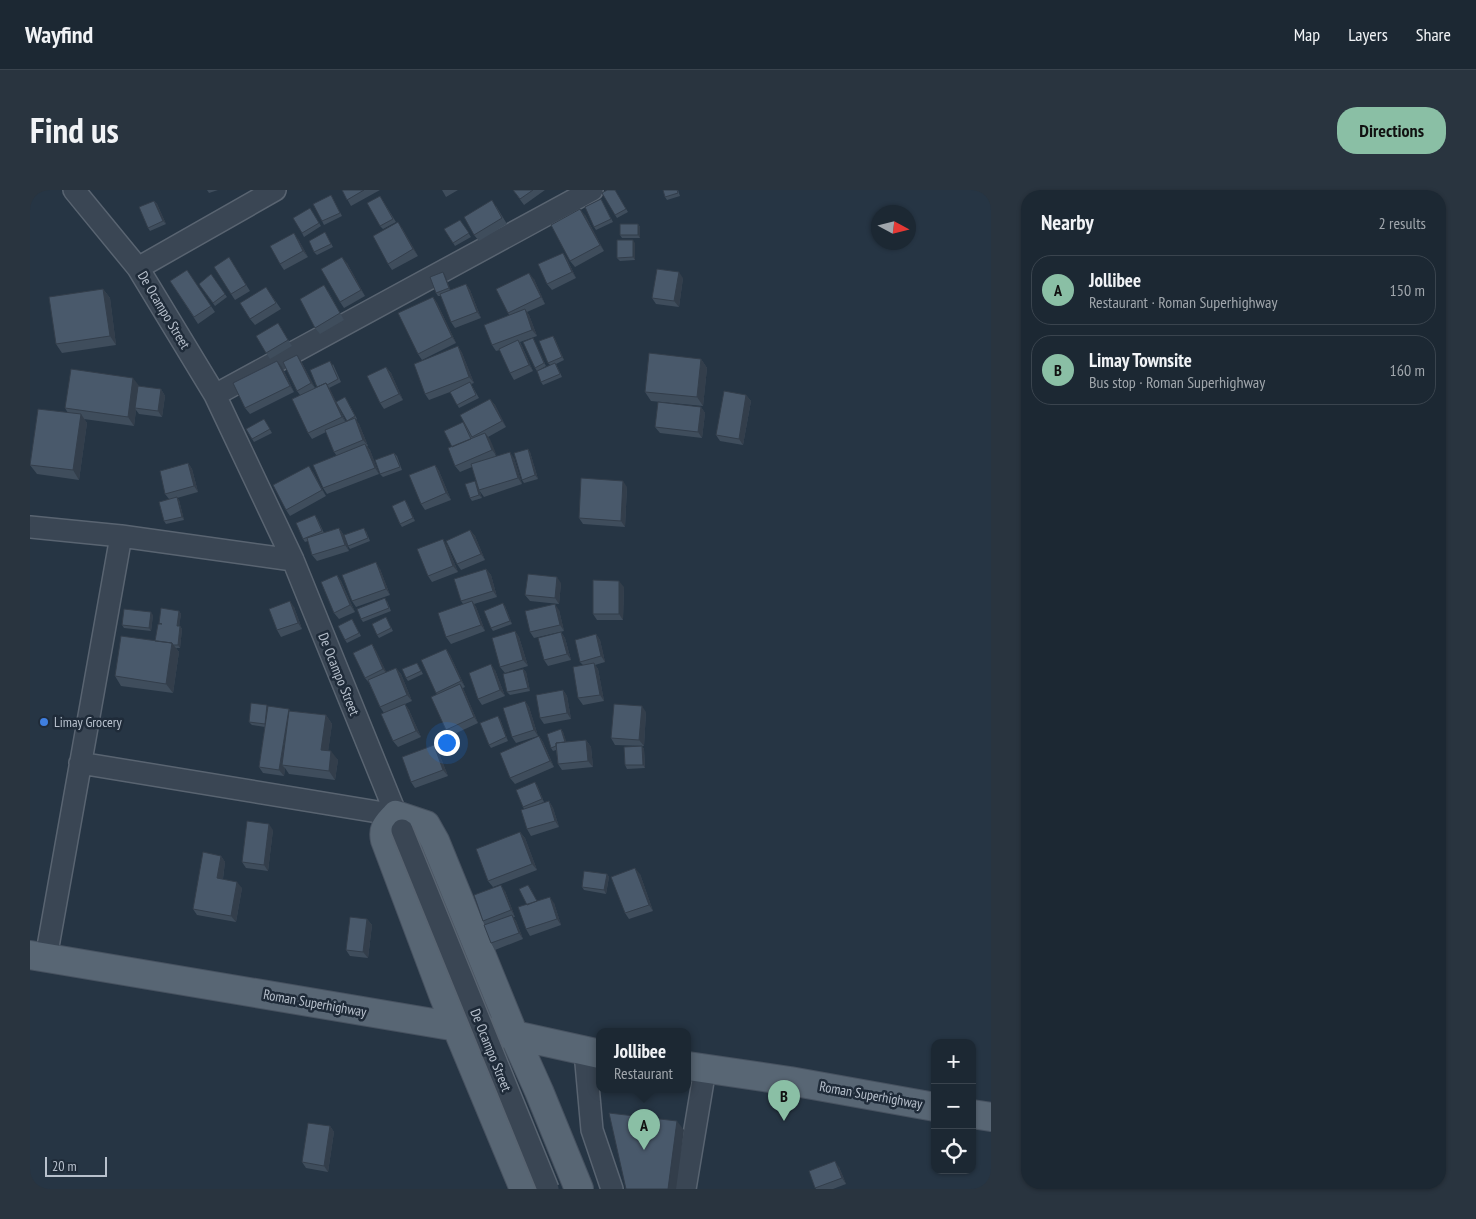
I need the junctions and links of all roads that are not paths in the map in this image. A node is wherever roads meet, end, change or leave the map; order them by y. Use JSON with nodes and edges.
{"nodes":[{"id":1,"x":74,"y":190,"type":"edge"},
{"id":2,"x":275,"y":190,"type":"edge"},
{"id":3,"x":592,"y":190,"type":"edge"},
{"id":4,"x":138,"y":268,"type":"junction"},
{"id":5,"x":215,"y":395,"type":"junction"},
{"id":6,"x":30,"y":527,"type":"edge"},
{"id":7,"x":121,"y":536,"type":"junction"},
{"id":8,"x":293,"y":560,"type":"junction"},
{"id":9,"x":80,"y":763,"type":"junction"},
{"id":10,"x":399,"y":822,"type":"junction"},
{"id":11,"x":38,"y":957,"type":"edge"},
{"id":12,"x":457,"y":1027,"type":"junction"},
{"id":13,"x":514,"y":1035,"type":"junction"},
{"id":14,"x":593,"y":1053,"type":"edge"},
{"id":15,"x":696,"y":1068,"type":"edge"},
{"id":16,"x":931,"y":1106,"type":"edge"},
{"id":17,"x":976,"y":1115,"type":"edge"},
{"id":18,"x":991,"y":1117,"type":"edge"},
{"id":19,"x":524,"y":1189,"type":"edge"},
{"id":20,"x":548,"y":1189,"type":"edge"},
{"id":21,"x":579,"y":1189,"type":"edge"},
{"id":22,"x":612,"y":1189,"type":"edge"},
{"id":23,"x":685,"y":1189,"type":"edge"}],
"edges":[{"from":1,"to":4,"type":"street","name":"De Ocampo Street"},
{"from":2,"to":4,"type":"street"},
{"from":3,"to":5,"type":"street"},
{"from":4,"to":5,"type":"street","name":"De Ocampo Street"},
{"from":5,"to":8,"type":"street","name":"De Ocampo Street"},
{"from":6,"to":7,"type":"street"},
{"from":7,"to":8,"type":"street"},
{"from":7,"to":9,"type":"street"},
{"from":8,"to":10,"type":"street","name":"De Ocampo Street"},
{"from":9,"to":10,"type":"street"},
{"from":9,"to":11,"type":"street"},
{"from":10,"to":12,"type":"main road"},
{"from":10,"to":13,"type":"main road"},
{"from":10,"to":20,"type":"street","name":"De Ocampo Street","bridge":true},
{"from":11,"to":12,"type":"main road","name":"Roman Superhighway"},
{"from":12,"to":13,"type":"main road","name":"Roman Superhighway"},
{"from":12,"to":19,"type":"main road"},
{"from":13,"to":14,"type":"main road","name":"Roman Superhighway"},
{"from":13,"to":21,"type":"main road"},
{"from":14,"to":22,"type":"street"},
{"from":15,"to":16,"type":"main road","name":"Roman Superhighway"},
{"from":15,"to":23,"type":"street"},
{"from":17,"to":18,"type":"main road"}]}
